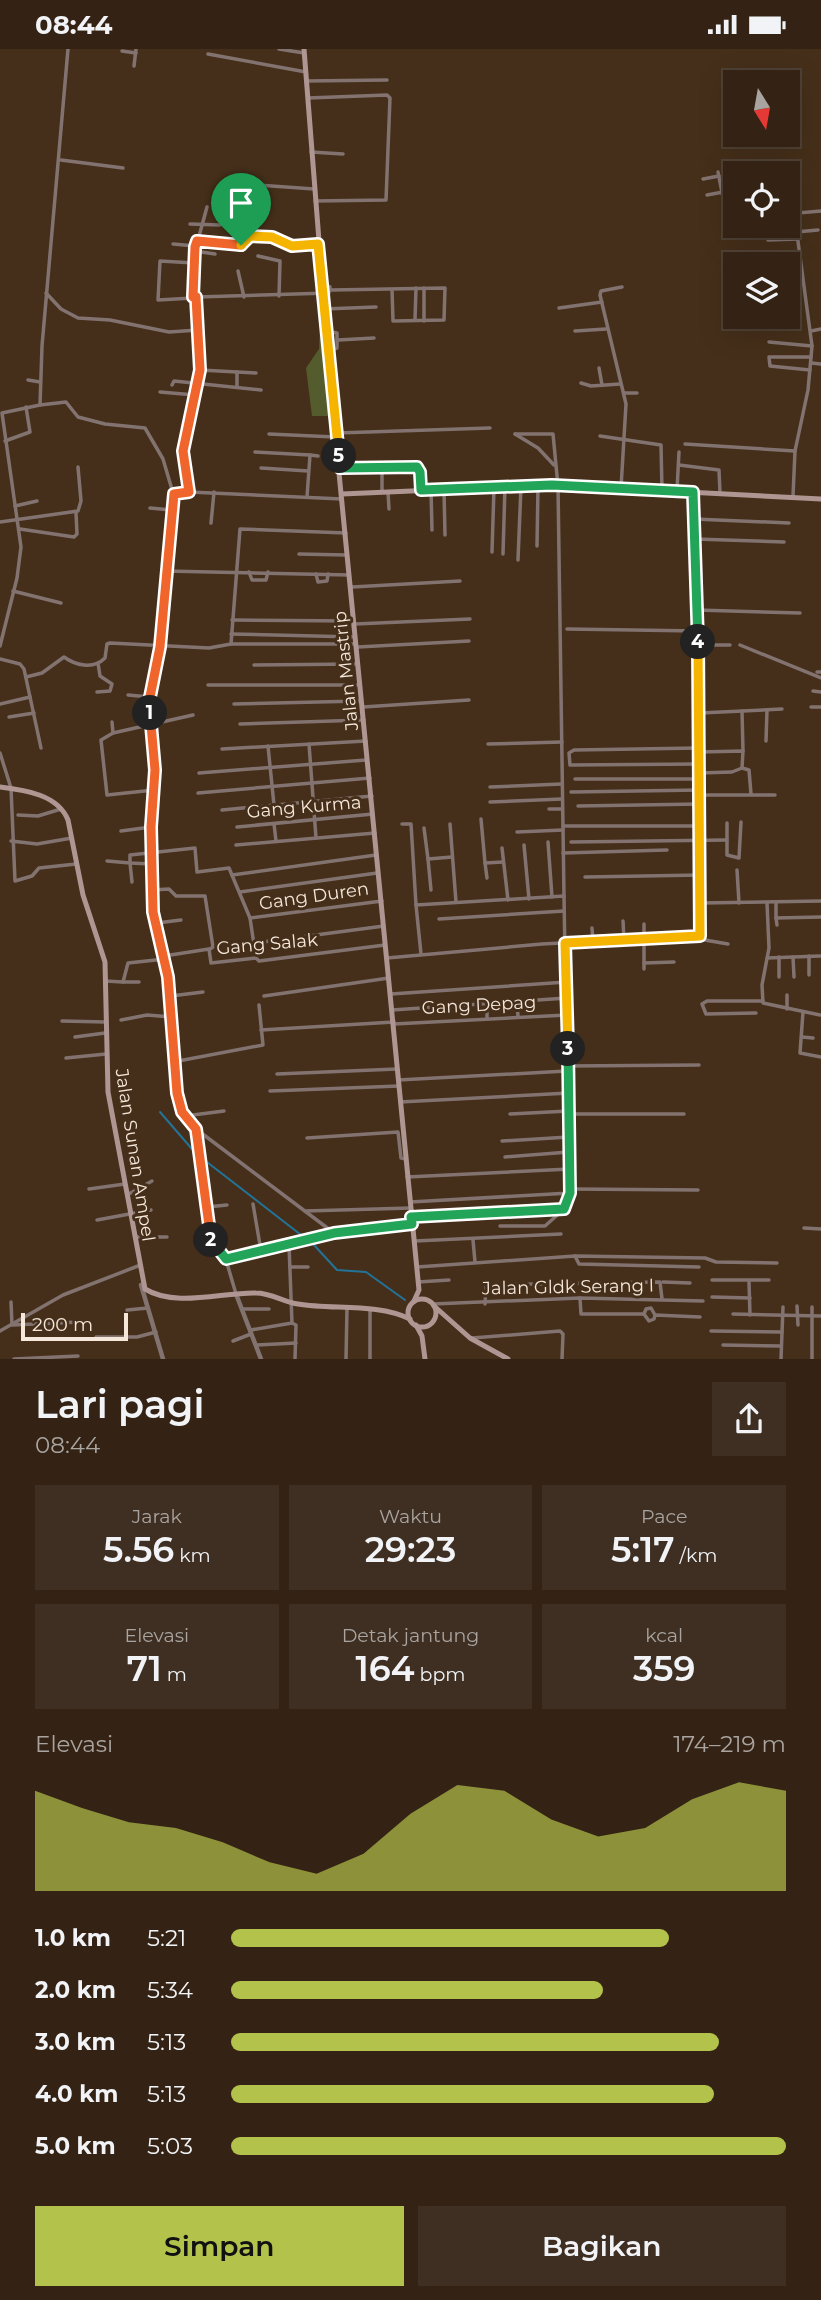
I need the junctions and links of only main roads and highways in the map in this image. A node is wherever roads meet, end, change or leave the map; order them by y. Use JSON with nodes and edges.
{"nodes":[{"id":1,"x":304,"y":51,"type":"edge"},
{"id":2,"x":342,"y":497,"type":"junction"},
{"id":3,"x":821,"y":499,"type":"edge"},
{"id":4,"x":0,"y":787,"type":"edge"},
{"id":5,"x":419,"y":1290,"type":"junction"},
{"id":6,"x":426,"y":1300,"type":"junction"},
{"id":7,"x":414,"y":1301,"type":"junction"},
{"id":8,"x":434,"y":1308,"type":"junction"},
{"id":9,"x":408,"y":1311,"type":"junction"},
{"id":10,"x":398,"y":1315,"type":"junction"},
{"id":11,"x":410,"y":1319,"type":"junction"},
{"id":12,"x":416,"y":1325,"type":"junction"},
{"id":13,"x":426,"y":1326,"type":"junction"},
{"id":14,"x":422,"y":1336,"type":"junction"},
{"id":15,"x":425,"y":1359,"type":"edge"},
{"id":16,"x":508,"y":1359,"type":"edge"}],
"edges":[{"from":1,"to":2,"type":"main road","name":"Jalan Mastrip"},
{"from":2,"to":3,"type":"main road"},
{"from":2,"to":5,"type":"main road","name":"Jalan Mastrip"},
{"from":4,"to":10,"type":"main road","name":"Jalan Sunan Ampel"},
{"from":5,"to":6,"type":"main road","name":"Jalan Mastrip"},
{"from":5,"to":7,"type":"main road"},
{"from":6,"to":7,"type":"main road"},
{"from":6,"to":8,"type":"main road"},
{"from":7,"to":9,"type":"main road"},
{"from":8,"to":13,"type":"main road"},
{"from":8,"to":16,"type":"main road"},
{"from":9,"to":10,"type":"main road"},
{"from":9,"to":11,"type":"main road"},
{"from":10,"to":11,"type":"main road"},
{"from":11,"to":12,"type":"main road"},
{"from":12,"to":13,"type":"main road"},
{"from":12,"to":14,"type":"main road"},
{"from":13,"to":14,"type":"main road"},
{"from":14,"to":15,"type":"main road"}]}
